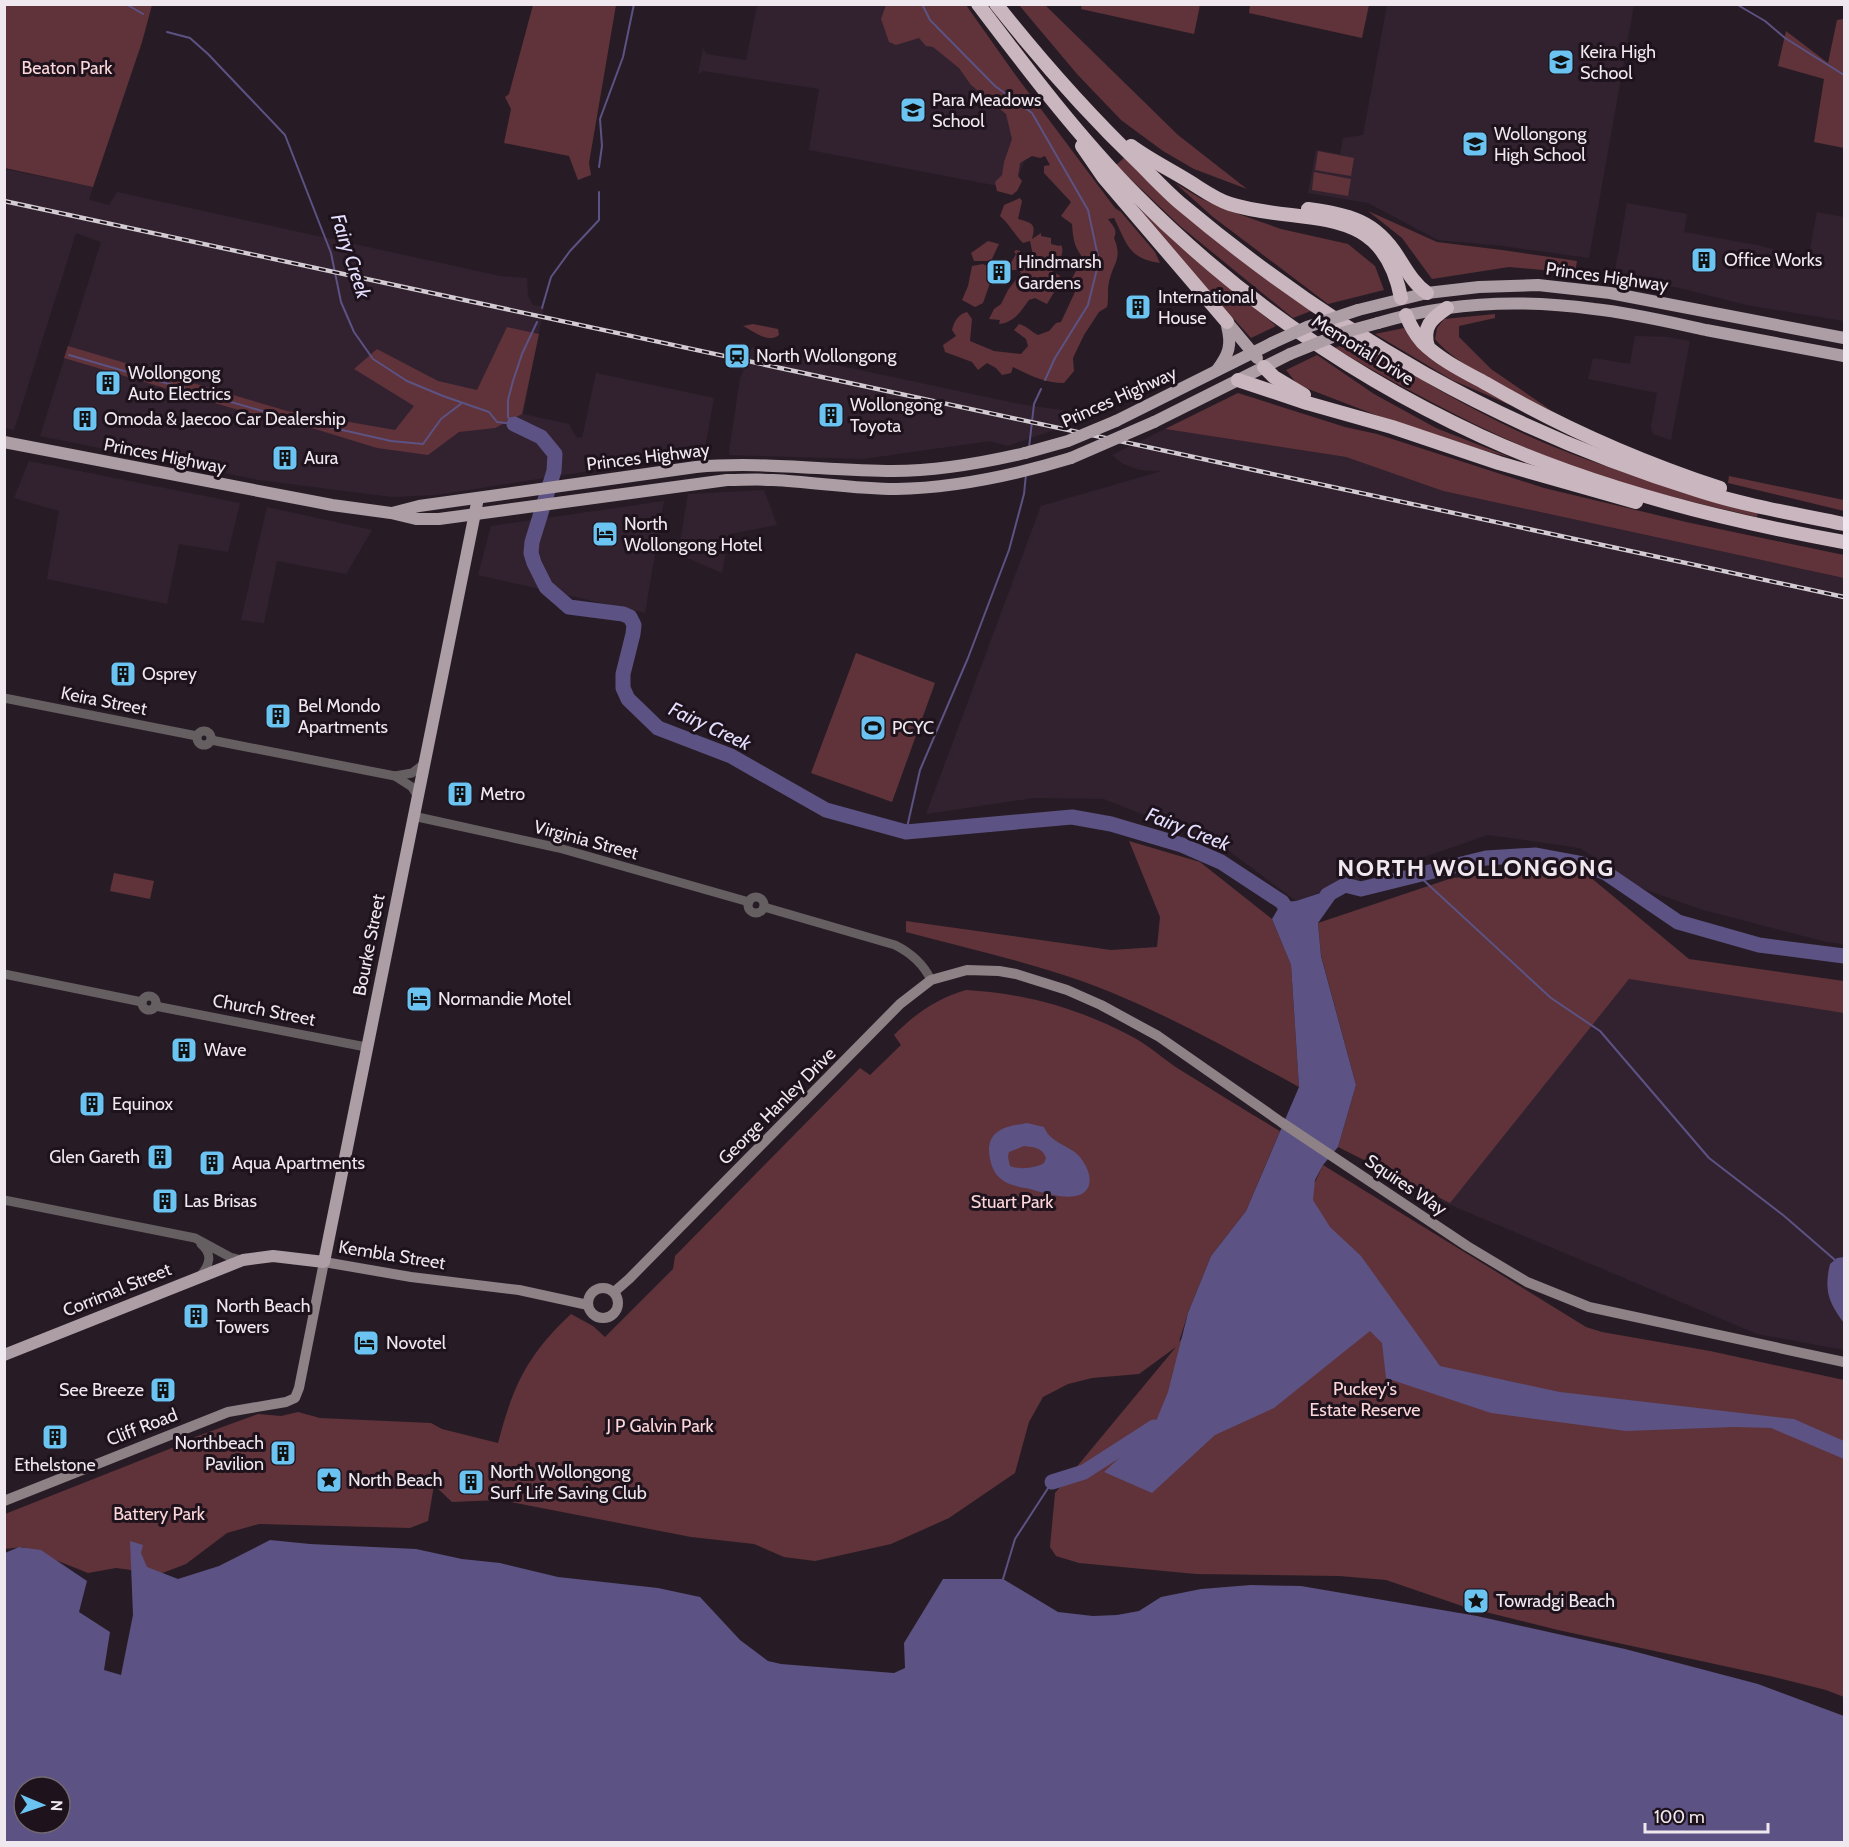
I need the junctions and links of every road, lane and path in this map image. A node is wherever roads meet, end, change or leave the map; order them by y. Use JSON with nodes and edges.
{"nodes":[{"id":1,"x":978,"y":4,"type":"edge"},
{"id":2,"x":996,"y":4,"type":"edge"},
{"id":3,"x":1039,"y":86,"type":"junction"},
{"id":4,"x":1083,"y":108,"type":"junction"},
{"id":5,"x":1189,"y":182,"type":"junction"},
{"id":6,"x":1427,"y":293,"type":"junction"},
{"id":7,"x":1401,"y":298,"type":"junction"},
{"id":8,"x":1447,"y":308,"type":"junction"},
{"id":9,"x":1686,"y":308,"type":"junction"},
{"id":10,"x":1406,"y":315,"type":"junction"},
{"id":11,"x":1227,"y":322,"type":"junction"},
{"id":12,"x":1678,"y":324,"type":"junction"},
{"id":13,"x":1845,"y":338,"type":"edge"},
{"id":14,"x":1428,"y":347,"type":"junction"},
{"id":15,"x":1253,"y":353,"type":"junction"},
{"id":16,"x":1845,"y":356,"type":"edge"},
{"id":17,"x":1264,"y":367,"type":"junction"},
{"id":18,"x":1216,"y":371,"type":"junction"},
{"id":19,"x":1238,"y":380,"type":"junction"},
{"id":20,"x":1327,"y":407,"type":"junction"},
{"id":21,"x":4,"y":442,"type":"edge"},
{"id":22,"x":672,"y":471,"type":"junction"},
{"id":23,"x":675,"y":486,"type":"junction"},
{"id":24,"x":478,"y":498,"type":"junction"},
{"id":25,"x":391,"y":513,"type":"junction"},
{"id":26,"x":475,"y":514,"type":"junction"},
{"id":27,"x":1814,"y":517,"type":"junction"},
{"id":28,"x":1845,"y":524,"type":"edge"},
{"id":29,"x":1794,"y":533,"type":"junction"},
{"id":30,"x":1845,"y":542,"type":"edge"},
{"id":31,"x":4,"y":698,"type":"edge"},
{"id":32,"x":424,"y":764,"type":"junction"},
{"id":33,"x":395,"y":776,"type":"junction"},
{"id":34,"x":417,"y":795,"type":"junction"},
{"id":35,"x":413,"y":816,"type":"junction"},
{"id":36,"x":978,"y":969,"type":"joint"},
{"id":37,"x":4,"y":974,"type":"edge"},
{"id":38,"x":931,"y":980,"type":"junction"},
{"id":39,"x":366,"y":1047,"type":"junction"},
{"id":40,"x":4,"y":1200,"type":"edge"},
{"id":41,"x":195,"y":1238,"type":"junction"},
{"id":42,"x":243,"y":1260,"type":"junction"},
{"id":43,"x":324,"y":1262,"type":"junction"},
{"id":44,"x":200,"y":1276,"type":"junction"},
{"id":45,"x":614,"y":1292,"type":"junction"},
{"id":46,"x":588,"y":1305,"type":"junction"},
{"id":47,"x":4,"y":1355,"type":"edge"},
{"id":48,"x":1845,"y":1362,"type":"edge"},
{"id":49,"x":295,"y":1398,"type":"joint"},
{"id":50,"x":4,"y":1501,"type":"edge"}],
"edges":[{"from":1,"to":3,"type":"highway","name":"Memorial Drive"},
{"from":2,"to":4,"type":"highway","name":"Memorial Drive"},
{"from":3,"to":11,"type":"highway"},
{"from":3,"to":29,"type":"highway","name":"Memorial Drive"},
{"from":4,"to":5,"type":"highway"},
{"from":4,"to":27,"type":"highway","name":"Memorial Drive"},
{"from":5,"to":6,"type":"highway"},
{"from":5,"to":7,"type":"highway"},
{"from":6,"to":7,"type":"main road","name":"Princes Highway"},
{"from":6,"to":9,"type":"main road","name":"Princes Highway"},
{"from":7,"to":10,"type":"main road"},
{"from":7,"to":15,"type":"main road","name":"Princes Highway","bridge":true},
{"from":8,"to":10,"type":"main road","name":"Princes Highway"},
{"from":8,"to":12,"type":"main road","name":"Princes Highway"},
{"from":8,"to":14,"type":"highway"},
{"from":9,"to":12,"type":"main road"},
{"from":9,"to":13,"type":"main road","name":"Princes Highway"},
{"from":10,"to":14,"type":"highway"},
{"from":10,"to":17,"type":"main road","name":"Princes Highway","bridge":true},
{"from":11,"to":15,"type":"main road"},
{"from":11,"to":18,"type":"main road"},
{"from":12,"to":16,"type":"main road","name":"Princes Highway"},
{"from":14,"to":27,"type":"highway"},
{"from":15,"to":17,"type":"main road"},
{"from":15,"to":18,"type":"main road","name":"Princes Highway"},
{"from":17,"to":19,"type":"main road","name":"Princes Highway"},
{"from":17,"to":20,"type":"highway"},
{"from":18,"to":22,"type":"main road","name":"Princes Highway","bridge":true},
{"from":19,"to":20,"type":"highway"},
{"from":19,"to":23,"type":"main road","name":"Princes Highway","bridge":true},
{"from":20,"to":29,"type":"highway"},
{"from":21,"to":25,"type":"main road","name":"Princes Highway"},
{"from":22,"to":23,"type":"main road"},
{"from":22,"to":24,"type":"main road","name":"Princes Highway"},
{"from":23,"to":26,"type":"main road","name":"Princes Highway"},
{"from":24,"to":25,"type":"main road","name":"Princes Highway"},
{"from":24,"to":26,"type":"main road","name":"Bourke Street"},
{"from":25,"to":26,"type":"main road","name":"Princes Highway"},
{"from":26,"to":32,"type":"main road","name":"Bourke Street"},
{"from":27,"to":28,"type":"highway","name":"Memorial Drive"},
{"from":29,"to":30,"type":"highway","name":"Memorial Drive"},
{"from":31,"to":33,"type":"street","name":"Keira Street"},
{"from":32,"to":33,"type":"street"},
{"from":32,"to":34,"type":"main road","name":"Bourke Street"},
{"from":33,"to":34,"type":"street"},
{"from":34,"to":35,"type":"main road","name":"Bourke Street"},
{"from":35,"to":38,"type":"street","name":"Virginia Street"},
{"from":35,"to":39,"type":"main road","name":"Bourke Street"},
{"from":36,"to":38,"type":"main road","name":"George Hanley Drive"},
{"from":36,"to":48,"type":"main road","name":"Squires Way"},
{"from":37,"to":39,"type":"street","name":"Church Street"},
{"from":38,"to":45,"type":"main road","name":"George Hanley Drive"},
{"from":39,"to":43,"type":"main road","name":"Bourke Street"},
{"from":40,"to":41,"type":"street","name":"Kembla Street"},
{"from":41,"to":42,"type":"street","name":"Kembla Street"},
{"from":41,"to":44,"type":"street"},
{"from":42,"to":43,"type":"main road","name":"Kembla Street"},
{"from":42,"to":44,"type":"main road","name":"Corrimal Street"},
{"from":43,"to":46,"type":"main road","name":"Kembla Street"},
{"from":43,"to":49,"type":"main road","name":"Bourke Street"},
{"from":44,"to":47,"type":"main road","name":"Corrimal Street"},
{"from":45,"to":46,"type":"main road"},
{"from":45,"to":46,"type":"main road"},
{"from":49,"to":50,"type":"main road","name":"Cliff Road"}]}
